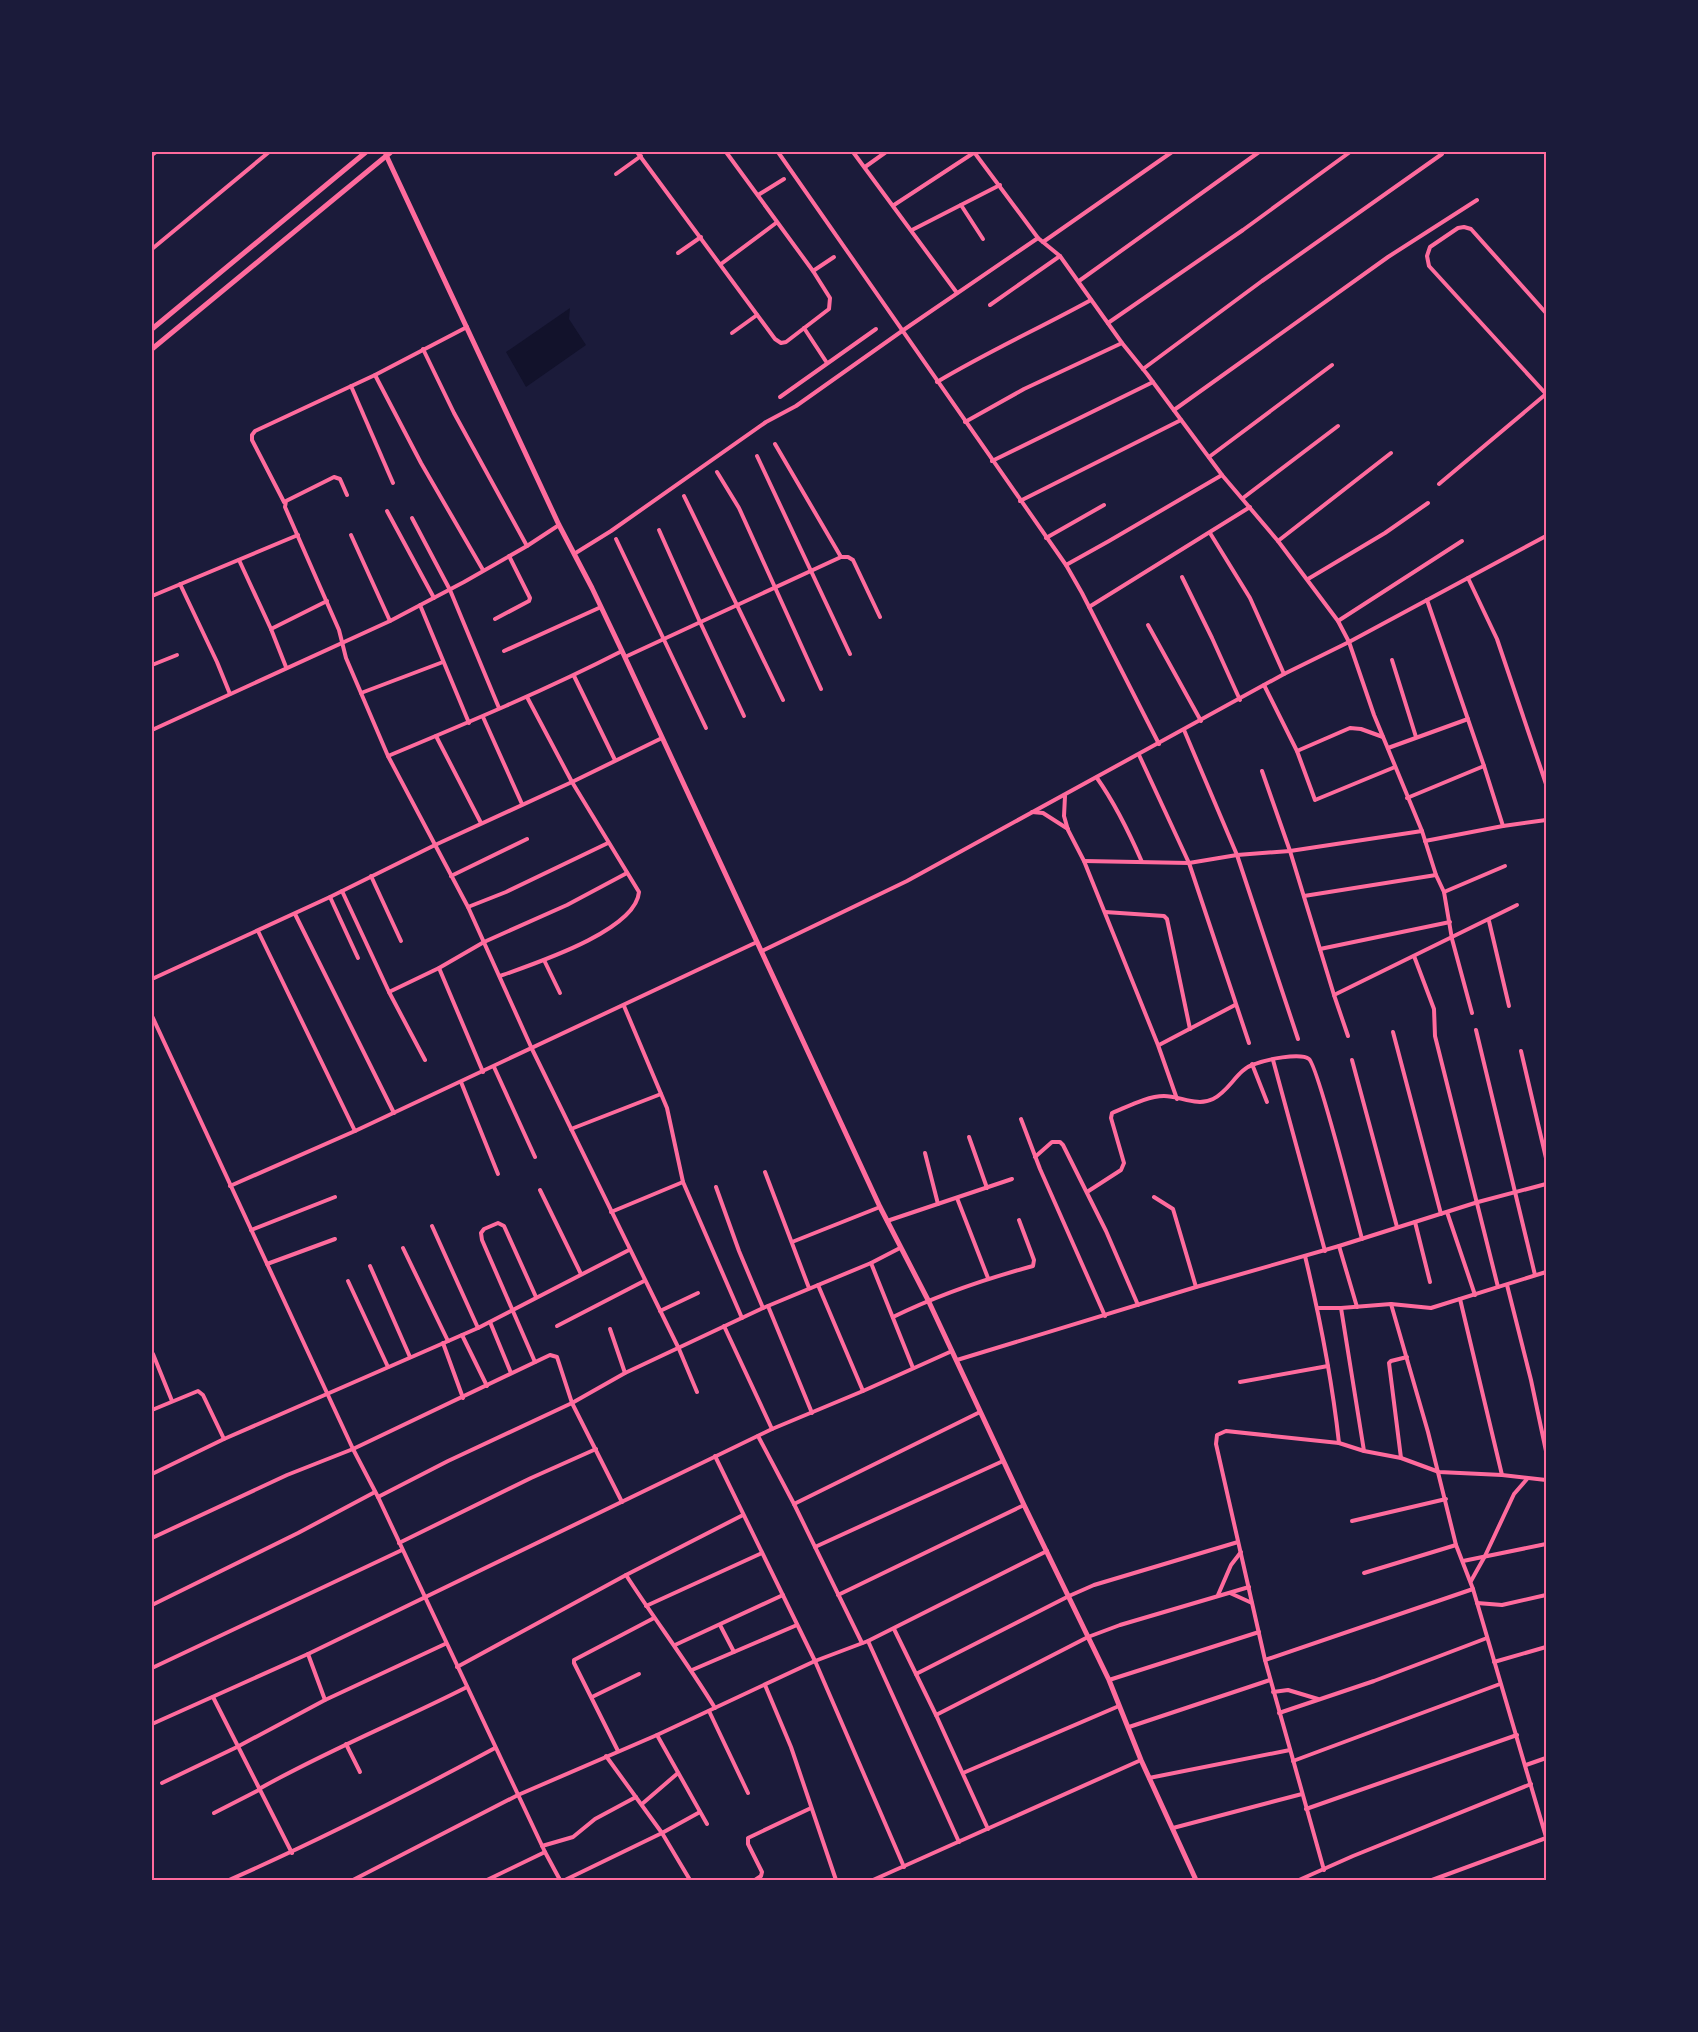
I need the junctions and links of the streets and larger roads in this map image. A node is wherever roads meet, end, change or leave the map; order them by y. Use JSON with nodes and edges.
{"nodes":[{"id":1,"x":156,"y":152,"type":"edge"},
{"id":2,"x":269,"y":152,"type":"edge"},
{"id":3,"x":366,"y":152,"type":"edge"},
{"id":4,"x":726,"y":152,"type":"edge"},
{"id":5,"x":778,"y":152,"type":"edge"},
{"id":6,"x":853,"y":152,"type":"edge"},
{"id":7,"x":886,"y":152,"type":"edge"},
{"id":8,"x":974,"y":152,"type":"edge"},
{"id":9,"x":1172,"y":152,"type":"edge"},
{"id":10,"x":1259,"y":152,"type":"edge"},
{"id":11,"x":1350,"y":152,"type":"edge"},
{"id":12,"x":389,"y":153,"type":"edge"},
{"id":13,"x":1442,"y":153,"type":"dead end"},
{"id":14,"x":639,"y":154,"type":"edge"},
{"id":15,"x":152,"y":155,"type":"edge"},
{"id":16,"x":865,"y":167,"type":"junction"},
{"id":17,"x":615,"y":174,"type":"dead end"},
{"id":18,"x":784,"y":179,"type":"dead end"},
{"id":19,"x":1000,"y":185,"type":"junction"},
{"id":20,"x":758,"y":195,"type":"junction"},
{"id":21,"x":1477,"y":200,"type":"dead end"},
{"id":22,"x":894,"y":205,"type":"junction"},
{"id":23,"x":961,"y":205,"type":"junction"},
{"id":24,"x":776,"y":223,"type":"junction"},
{"id":25,"x":912,"y":230,"type":"junction"},
{"id":26,"x":701,"y":237,"type":"junction"},
{"id":27,"x":1038,"y":238,"type":"junction"},
{"id":28,"x":983,"y":239,"type":"dead end"},
{"id":29,"x":1043,"y":242,"type":"junction"},
{"id":30,"x":152,"y":249,"type":"edge"},
{"id":31,"x":678,"y":253,"type":"dead end"},
{"id":32,"x":1060,"y":256,"type":"junction"},
{"id":33,"x":834,"y":257,"type":"dead end"},
{"id":34,"x":721,"y":264,"type":"junction"},
{"id":35,"x":813,"y":271,"type":"junction"},
{"id":36,"x":1079,"y":281,"type":"junction"},
{"id":37,"x":957,"y":293,"type":"junction"},
{"id":38,"x":1091,"y":300,"type":"junction"},
{"id":39,"x":990,"y":305,"type":"dead end"},
{"id":40,"x":1546,"y":313,"type":"edge"},
{"id":41,"x":757,"y":315,"type":"junction"},
{"id":42,"x":1108,"y":323,"type":"junction"},
{"id":43,"x":467,"y":327,"type":"junction"},
{"id":44,"x":804,"y":328,"type":"junction"},
{"id":45,"x":152,"y":329,"type":"edge"},
{"id":46,"x":876,"y":329,"type":"dead end"},
{"id":47,"x":902,"y":331,"type":"junction"},
{"id":48,"x":732,"y":333,"type":"dead end"},
{"id":49,"x":1122,"y":343,"type":"junction"},
{"id":50,"x":152,"y":349,"type":"edge"},
{"id":51,"x":423,"y":349,"type":"junction"},
{"id":52,"x":827,"y":363,"type":"junction"},
{"id":53,"x":1332,"y":364,"type":"dead end"},
{"id":54,"x":1143,"y":369,"type":"junction"},
{"id":55,"x":375,"y":375,"type":"junction"},
{"id":56,"x":937,"y":382,"type":"junction"},
{"id":57,"x":1153,"y":382,"type":"junction"},
{"id":58,"x":351,"y":386,"type":"junction"},
{"id":59,"x":1546,"y":394,"type":"edge"},
{"id":60,"x":780,"y":397,"type":"dead end"},
{"id":61,"x":1174,"y":410,"type":"junction"},
{"id":62,"x":1181,"y":420,"type":"junction"},
{"id":63,"x":965,"y":422,"type":"junction"},
{"id":64,"x":1338,"y":426,"type":"dead end"},
{"id":65,"x":775,"y":444,"type":"dead end"},
{"id":66,"x":1391,"y":453,"type":"dead end"},
{"id":67,"x":757,"y":456,"type":"dead end"},
{"id":68,"x":1209,"y":458,"type":"junction"},
{"id":69,"x":992,"y":461,"type":"junction"},
{"id":70,"x":717,"y":472,"type":"dead end"},
{"id":71,"x":1222,"y":474,"type":"junction"},
{"id":72,"x":393,"y":483,"type":"dead end"},
{"id":73,"x":1439,"y":484,"type":"dead end"},
{"id":74,"x":347,"y":495,"type":"dead end"},
{"id":75,"x":684,"y":496,"type":"dead end"},
{"id":76,"x":1243,"y":498,"type":"junction"},
{"id":77,"x":1020,"y":501,"type":"junction"},
{"id":78,"x":285,"y":503,"type":"junction"},
{"id":79,"x":1428,"y":503,"type":"dead end"},
{"id":80,"x":1104,"y":506,"type":"dead end"},
{"id":81,"x":1250,"y":507,"type":"junction"},
{"id":82,"x":387,"y":511,"type":"dead end"},
{"id":83,"x":412,"y":518,"type":"dead end"},
{"id":84,"x":559,"y":525,"type":"junction"},
{"id":85,"x":659,"y":530,"type":"dead end"},
{"id":86,"x":1210,"y":533,"type":"junction"},
{"id":87,"x":298,"y":535,"type":"junction"},
{"id":88,"x":351,"y":535,"type":"dead end"},
{"id":89,"x":1546,"y":536,"type":"edge"},
{"id":90,"x":1046,"y":538,"type":"junction"},
{"id":91,"x":616,"y":539,"type":"dead end"},
{"id":92,"x":1278,"y":541,"type":"junction"},
{"id":93,"x":1462,"y":541,"type":"dead end"},
{"id":94,"x":527,"y":546,"type":"junction"},
{"id":95,"x":574,"y":554,"type":"junction"},
{"id":96,"x":509,"y":556,"type":"junction"},
{"id":97,"x":841,"y":557,"type":"junction"},
{"id":98,"x":239,"y":560,"type":"junction"},
{"id":99,"x":1066,"y":565,"type":"junction"},
{"id":100,"x":483,"y":570,"type":"junction"},
{"id":101,"x":811,"y":571,"type":"junction"},
{"id":102,"x":1182,"y":577,"type":"dead end"},
{"id":103,"x":1468,"y":578,"type":"junction"},
{"id":104,"x":1308,"y":579,"type":"junction"},
{"id":105,"x":180,"y":584,"type":"junction"},
{"id":106,"x":775,"y":588,"type":"junction"},
{"id":107,"x":450,"y":590,"type":"junction"},
{"id":108,"x":152,"y":596,"type":"edge"},
{"id":109,"x":434,"y":598,"type":"junction"},
{"id":110,"x":1427,"y":600,"type":"junction"},
{"id":111,"x":327,"y":601,"type":"junction"},
{"id":112,"x":420,"y":605,"type":"junction"},
{"id":113,"x":737,"y":605,"type":"junction"},
{"id":114,"x":601,"y":607,"type":"junction"},
{"id":115,"x":1089,"y":607,"type":"junction"},
{"id":116,"x":880,"y":616,"type":"dead end"},
{"id":117,"x":495,"y":619,"type":"dead end"},
{"id":118,"x":390,"y":621,"type":"junction"},
{"id":119,"x":1338,"y":621,"type":"junction"},
{"id":120,"x":700,"y":622,"type":"junction"},
{"id":121,"x":1148,"y":625,"type":"dead end"},
{"id":122,"x":271,"y":629,"type":"junction"},
{"id":123,"x":663,"y":639,"type":"junction"},
{"id":124,"x":1349,"y":642,"type":"junction"},
{"id":125,"x":343,"y":644,"type":"junction"},
{"id":126,"x":504,"y":651,"type":"dead end"},
{"id":127,"x":624,"y":654,"type":"junction"},
{"id":128,"x":850,"y":654,"type":"dead end"},
{"id":129,"x":177,"y":655,"type":"dead end"},
{"id":130,"x":1392,"y":660,"type":"dead end"},
{"id":131,"x":443,"y":662,"type":"junction"},
{"id":132,"x":152,"y":665,"type":"edge"},
{"id":133,"x":286,"y":667,"type":"junction"},
{"id":134,"x":1284,"y":674,"type":"junction"},
{"id":135,"x":574,"y":676,"type":"junction"},
{"id":136,"x":1264,"y":685,"type":"junction"},
{"id":137,"x":821,"y":689,"type":"dead end"},
{"id":138,"x":361,"y":693,"type":"junction"},
{"id":139,"x":230,"y":694,"type":"junction"},
{"id":140,"x":527,"y":697,"type":"junction"},
{"id":141,"x":783,"y":700,"type":"dead end"},
{"id":142,"x":1240,"y":700,"type":"junction"},
{"id":143,"x":499,"y":708,"type":"junction"},
{"id":144,"x":744,"y":716,"type":"dead end"},
{"id":145,"x":483,"y":717,"type":"junction"},
{"id":146,"x":1468,"y":719,"type":"junction"},
{"id":147,"x":1201,"y":721,"type":"junction"},
{"id":148,"x":469,"y":723,"type":"junction"},
{"id":149,"x":706,"y":728,"type":"dead end"},
{"id":150,"x":152,"y":730,"type":"edge"},
{"id":151,"x":1184,"y":730,"type":"junction"},
{"id":152,"x":436,"y":736,"type":"junction"},
{"id":153,"x":662,"y":737,"type":"junction"},
{"id":154,"x":1383,"y":737,"type":"junction"},
{"id":155,"x":1416,"y":737,"type":"junction"},
{"id":156,"x":1159,"y":744,"type":"junction"},
{"id":157,"x":1388,"y":748,"type":"junction"},
{"id":158,"x":1297,"y":751,"type":"junction"},
{"id":159,"x":1139,"y":755,"type":"junction"},
{"id":160,"x":388,"y":756,"type":"junction"},
{"id":161,"x":615,"y":760,"type":"junction"},
{"id":162,"x":1484,"y":766,"type":"junction"},
{"id":163,"x":1395,"y":767,"type":"junction"},
{"id":164,"x":1262,"y":771,"type":"dead end"},
{"id":165,"x":1097,"y":777,"type":"junction"},
{"id":166,"x":572,"y":782,"type":"junction"},
{"id":167,"x":1546,"y":784,"type":"edge"},
{"id":168,"x":1065,"y":795,"type":"junction"},
{"id":169,"x":1407,"y":798,"type":"junction"},
{"id":170,"x":522,"y":804,"type":"junction"},
{"id":171,"x":1032,"y":811,"type":"junction"},
{"id":172,"x":1546,"y":820,"type":"edge"},
{"id":173,"x":481,"y":823,"type":"junction"},
{"id":174,"x":1503,"y":826,"type":"junction"},
{"id":175,"x":1068,"y":830,"type":"junction"},
{"id":176,"x":1422,"y":831,"type":"junction"},
{"id":177,"x":527,"y":839,"type":"dead end"},
{"id":178,"x":1425,"y":841,"type":"junction"},
{"id":179,"x":608,"y":843,"type":"junction"},
{"id":180,"x":435,"y":844,"type":"junction"},
{"id":181,"x":1290,"y":851,"type":"junction"},
{"id":182,"x":1237,"y":855,"type":"junction"},
{"id":183,"x":1084,"y":861,"type":"junction"},
{"id":184,"x":1142,"y":862,"type":"junction"},
{"id":185,"x":1189,"y":863,"type":"junction"},
{"id":186,"x":1505,"y":866,"type":"dead end"},
{"id":187,"x":627,"y":873,"type":"junction"},
{"id":188,"x":1436,"y":874,"type":"junction"},
{"id":189,"x":371,"y":876,"type":"junction"},
{"id":190,"x":451,"y":876,"type":"junction"},
{"id":191,"x":342,"y":891,"type":"junction"},
{"id":192,"x":1444,"y":892,"type":"junction"},
{"id":193,"x":1304,"y":896,"type":"junction"},
{"id":194,"x":330,"y":897,"type":"junction"},
{"id":195,"x":1517,"y":905,"type":"dead end"},
{"id":196,"x":468,"y":907,"type":"junction"},
{"id":197,"x":1104,"y":912,"type":"junction"},
{"id":198,"x":295,"y":914,"type":"junction"},
{"id":199,"x":1489,"y":921,"type":"junction"},
{"id":200,"x":1450,"y":922,"type":"junction"},
{"id":201,"x":258,"y":931,"type":"junction"},
{"id":202,"x":1452,"y":939,"type":"junction"},
{"id":203,"x":401,"y":941,"type":"dead end"},
{"id":204,"x":484,"y":942,"type":"junction"},
{"id":205,"x":758,"y":942,"type":"junction"},
{"id":206,"x":1320,"y":949,"type":"junction"},
{"id":207,"x":762,"y":951,"type":"junction"},
{"id":208,"x":1414,"y":956,"type":"junction"},
{"id":209,"x":358,"y":958,"type":"dead end"},
{"id":210,"x":544,"y":960,"type":"junction"},
{"id":211,"x":439,"y":968,"type":"junction"},
{"id":212,"x":500,"y":976,"type":"junction"},
{"id":213,"x":152,"y":979,"type":"edge"},
{"id":214,"x":389,"y":992,"type":"junction"},
{"id":215,"x":560,"y":993,"type":"dead end"},
{"id":216,"x":1334,"y":995,"type":"junction"},
{"id":217,"x":1235,"y":1005,"type":"junction"},
{"id":218,"x":624,"y":1006,"type":"junction"},
{"id":219,"x":1509,"y":1006,"type":"dead end"},
{"id":220,"x":1472,"y":1013,"type":"dead end"},
{"id":221,"x":152,"y":1016,"type":"edge"},
{"id":222,"x":1190,"y":1029,"type":"junction"},
{"id":223,"x":1476,"y":1030,"type":"dead end"},
{"id":224,"x":1393,"y":1032,"type":"dead end"},
{"id":225,"x":1348,"y":1036,"type":"dead end"},
{"id":226,"x":1298,"y":1039,"type":"dead end"},
{"id":227,"x":1249,"y":1043,"type":"dead end"},
{"id":228,"x":1158,"y":1045,"type":"junction"},
{"id":229,"x":532,"y":1049,"type":"junction"},
{"id":230,"x":1521,"y":1051,"type":"dead end"},
{"id":231,"x":425,"y":1060,"type":"dead end"},
{"id":232,"x":1273,"y":1060,"type":"junction"},
{"id":233,"x":1353,"y":1060,"type":"dead end"},
{"id":234,"x":1252,"y":1064,"type":"junction"},
{"id":235,"x":494,"y":1066,"type":"junction"},
{"id":236,"x":483,"y":1072,"type":"junction"},
{"id":237,"x":460,"y":1082,"type":"junction"},
{"id":238,"x":661,"y":1094,"type":"junction"},
{"id":239,"x":1177,"y":1099,"type":"junction"},
{"id":240,"x":1267,"y":1102,"type":"dead end"},
{"id":241,"x":394,"y":1113,"type":"junction"},
{"id":242,"x":1021,"y":1119,"type":"dead end"},
{"id":243,"x":571,"y":1129,"type":"junction"},
{"id":244,"x":355,"y":1131,"type":"junction"},
{"id":245,"x":969,"y":1137,"type":"dead end"},
{"id":246,"x":925,"y":1153,"type":"dead end"},
{"id":247,"x":535,"y":1157,"type":"dead end"},
{"id":248,"x":1035,"y":1157,"type":"junction"},
{"id":249,"x":1546,"y":1158,"type":"edge"},
{"id":250,"x":765,"y":1172,"type":"dead end"},
{"id":251,"x":498,"y":1174,"type":"dead end"},
{"id":252,"x":1012,"y":1179,"type":"dead end"},
{"id":253,"x":683,"y":1182,"type":"junction"},
{"id":254,"x":1546,"y":1184,"type":"edge"},
{"id":255,"x":230,"y":1186,"type":"junction"},
{"id":256,"x":716,"y":1187,"type":"dead end"},
{"id":257,"x":987,"y":1188,"type":"junction"},
{"id":258,"x":540,"y":1190,"type":"dead end"},
{"id":259,"x":1087,"y":1192,"type":"junction"},
{"id":260,"x":1515,"y":1193,"type":"junction"},
{"id":261,"x":335,"y":1197,"type":"dead end"},
{"id":262,"x":1154,"y":1197,"type":"dead end"},
{"id":263,"x":957,"y":1198,"type":"junction"},
{"id":264,"x":1478,"y":1202,"type":"junction"},
{"id":265,"x":938,"y":1204,"type":"junction"},
{"id":266,"x":880,"y":1207,"type":"junction"},
{"id":267,"x":611,"y":1212,"type":"junction"},
{"id":268,"x":1447,"y":1212,"type":"junction"},
{"id":269,"x":1441,"y":1214,"type":"junction"},
{"id":270,"x":1019,"y":1220,"type":"dead end"},
{"id":271,"x":887,"y":1221,"type":"junction"},
{"id":272,"x":1415,"y":1222,"type":"junction"},
{"id":273,"x":432,"y":1226,"type":"dead end"},
{"id":274,"x":1398,"y":1227,"type":"junction"},
{"id":275,"x":251,"y":1230,"type":"junction"},
{"id":276,"x":334,"y":1239,"type":"dead end"},
{"id":277,"x":1362,"y":1239,"type":"junction"},
{"id":278,"x":792,"y":1242,"type":"junction"},
{"id":279,"x":1339,"y":1246,"type":"junction"},
{"id":280,"x":403,"y":1248,"type":"dead end"},
{"id":281,"x":900,"y":1248,"type":"junction"},
{"id":282,"x":630,"y":1250,"type":"junction"},
{"id":283,"x":1324,"y":1251,"type":"junction"},
{"id":284,"x":1305,"y":1256,"type":"junction"},
{"id":285,"x":871,"y":1263,"type":"junction"},
{"id":286,"x":267,"y":1264,"type":"junction"},
{"id":287,"x":370,"y":1266,"type":"dead end"},
{"id":288,"x":1546,"y":1272,"type":"edge"},
{"id":289,"x":581,"y":1274,"type":"junction"},
{"id":290,"x":1535,"y":1275,"type":"junction"},
{"id":291,"x":988,"y":1278,"type":"junction"},
{"id":292,"x":348,"y":1281,"type":"dead end"},
{"id":293,"x":645,"y":1281,"type":"junction"},
{"id":294,"x":1430,"y":1282,"type":"dead end"},
{"id":295,"x":818,"y":1285,"type":"junction"},
{"id":296,"x":1507,"y":1285,"type":"junction"},
{"id":297,"x":1196,"y":1287,"type":"junction"},
{"id":298,"x":1498,"y":1287,"type":"junction"},
{"id":299,"x":809,"y":1288,"type":"junction"},
{"id":300,"x":698,"y":1293,"type":"dead end"},
{"id":301,"x":1475,"y":1295,"type":"junction"},
{"id":302,"x":536,"y":1297,"type":"junction"},
{"id":303,"x":1460,"y":1299,"type":"junction"},
{"id":304,"x":928,"y":1300,"type":"junction"},
{"id":305,"x":1391,"y":1304,"type":"junction"},
{"id":306,"x":1138,"y":1305,"type":"junction"},
{"id":307,"x":765,"y":1307,"type":"junction"},
{"id":308,"x":1357,"y":1307,"type":"junction"},
{"id":309,"x":1317,"y":1308,"type":"junction"},
{"id":310,"x":1341,"y":1308,"type":"junction"},
{"id":311,"x":513,"y":1310,"type":"junction"},
{"id":312,"x":660,"y":1311,"type":"junction"},
{"id":313,"x":1105,"y":1316,"type":"junction"},
{"id":314,"x":893,"y":1317,"type":"junction"},
{"id":315,"x":742,"y":1318,"type":"junction"},
{"id":316,"x":490,"y":1322,"type":"junction"},
{"id":317,"x":556,"y":1326,"type":"dead end"},
{"id":318,"x":724,"y":1326,"type":"junction"},
{"id":319,"x":478,"y":1328,"type":"junction"},
{"id":320,"x":610,"y":1329,"type":"dead end"},
{"id":321,"x":462,"y":1335,"type":"junction"},
{"id":322,"x":448,"y":1341,"type":"junction"},
{"id":323,"x":443,"y":1343,"type":"junction"},
{"id":324,"x":679,"y":1349,"type":"junction"},
{"id":325,"x":952,"y":1351,"type":"junction"},
{"id":326,"x":153,"y":1354,"type":"dead end"},
{"id":327,"x":410,"y":1357,"type":"junction"},
{"id":328,"x":1407,"y":1357,"type":"junction"},
{"id":329,"x":956,"y":1360,"type":"junction"},
{"id":330,"x":535,"y":1362,"type":"junction"},
{"id":331,"x":1328,"y":1366,"type":"junction"},
{"id":332,"x":388,"y":1367,"type":"junction"},
{"id":333,"x":913,"y":1368,"type":"junction"},
{"id":334,"x":511,"y":1373,"type":"junction"},
{"id":335,"x":625,"y":1373,"type":"junction"},
{"id":336,"x":1240,"y":1382,"type":"dead end"},
{"id":337,"x":487,"y":1386,"type":"junction"},
{"id":338,"x":863,"y":1391,"type":"junction"},
{"id":339,"x":697,"y":1392,"type":"dead end"},
{"id":340,"x":328,"y":1394,"type":"junction"},
{"id":341,"x":463,"y":1398,"type":"junction"},
{"id":342,"x":172,"y":1401,"type":"junction"},
{"id":343,"x":572,"y":1403,"type":"junction"},
{"id":344,"x":152,"y":1410,"type":"edge"},
{"id":345,"x":980,"y":1412,"type":"junction"},
{"id":346,"x":812,"y":1413,"type":"junction"},
{"id":347,"x":772,"y":1429,"type":"junction"},
{"id":348,"x":758,"y":1436,"type":"junction"},
{"id":349,"x":224,"y":1439,"type":"junction"},
{"id":350,"x":1339,"y":1443,"type":"junction"},
{"id":351,"x":353,"y":1449,"type":"junction"},
{"id":352,"x":596,"y":1449,"type":"junction"},
{"id":353,"x":1364,"y":1451,"type":"junction"},
{"id":354,"x":1546,"y":1451,"type":"edge"},
{"id":355,"x":715,"y":1456,"type":"junction"},
{"id":356,"x":1401,"y":1458,"type":"junction"},
{"id":357,"x":1003,"y":1461,"type":"junction"},
{"id":358,"x":1439,"y":1472,"type":"junction"},
{"id":359,"x":152,"y":1473,"type":"edge"},
{"id":360,"x":1502,"y":1475,"type":"junction"},
{"id":361,"x":1528,"y":1478,"type":"junction"},
{"id":362,"x":1546,"y":1480,"type":"edge"},
{"id":363,"x":376,"y":1494,"type":"junction"},
{"id":364,"x":1446,"y":1499,"type":"junction"},
{"id":365,"x":622,"y":1502,"type":"junction"},
{"id":366,"x":794,"y":1504,"type":"junction"},
{"id":367,"x":1024,"y":1505,"type":"junction"},
{"id":368,"x":743,"y":1515,"type":"junction"},
{"id":369,"x":1352,"y":1521,"type":"dead end"},
{"id":370,"x":152,"y":1538,"type":"edge"},
{"id":371,"x":1238,"y":1542,"type":"junction"},
{"id":372,"x":399,"y":1543,"type":"junction"},
{"id":373,"x":1546,"y":1544,"type":"edge"},
{"id":374,"x":1456,"y":1545,"type":"junction"},
{"id":375,"x":815,"y":1548,"type":"junction"},
{"id":376,"x":402,"y":1550,"type":"junction"},
{"id":377,"x":1047,"y":1551,"type":"junction"},
{"id":378,"x":1240,"y":1552,"type":"junction"},
{"id":379,"x":762,"y":1553,"type":"junction"},
{"id":380,"x":1485,"y":1556,"type":"junction"},
{"id":381,"x":1463,"y":1561,"type":"junction"},
{"id":382,"x":1364,"y":1573,"type":"dead end"},
{"id":383,"x":626,"y":1575,"type":"junction"},
{"id":384,"x":1471,"y":1581,"type":"junction"},
{"id":385,"x":1249,"y":1587,"type":"junction"},
{"id":386,"x":1473,"y":1589,"type":"junction"},
{"id":387,"x":1230,"y":1593,"type":"junction"},
{"id":388,"x":783,"y":1595,"type":"junction"},
{"id":389,"x":838,"y":1595,"type":"junction"},
{"id":390,"x":1218,"y":1595,"type":"junction"},
{"id":391,"x":1546,"y":1595,"type":"edge"},
{"id":392,"x":1069,"y":1596,"type":"junction"},
{"id":393,"x":424,"y":1598,"type":"junction"},
{"id":394,"x":1252,"y":1603,"type":"junction"},
{"id":395,"x":1477,"y":1603,"type":"junction"},
{"id":396,"x":152,"y":1605,"type":"edge"},
{"id":397,"x":646,"y":1606,"type":"junction"},
{"id":398,"x":654,"y":1618,"type":"junction"},
{"id":399,"x":720,"y":1625,"type":"junction"},
{"id":400,"x":797,"y":1625,"type":"junction"},
{"id":401,"x":893,"y":1629,"type":"junction"},
{"id":402,"x":1259,"y":1632,"type":"junction"},
{"id":403,"x":1088,"y":1637,"type":"junction"},
{"id":404,"x":1487,"y":1638,"type":"junction"},
{"id":405,"x":868,"y":1641,"type":"junction"},
{"id":406,"x":862,"y":1643,"type":"junction"},
{"id":407,"x":445,"y":1644,"type":"junction"},
{"id":408,"x":675,"y":1645,"type":"junction"},
{"id":409,"x":1546,"y":1647,"type":"edge"},
{"id":410,"x":734,"y":1652,"type":"junction"},
{"id":411,"x":308,"y":1654,"type":"junction"},
{"id":412,"x":1265,"y":1660,"type":"junction"},
{"id":413,"x":815,"y":1661,"type":"junction"},
{"id":414,"x":1494,"y":1662,"type":"junction"},
{"id":415,"x":457,"y":1666,"type":"junction"},
{"id":416,"x":152,"y":1668,"type":"edge"},
{"id":417,"x":692,"y":1670,"type":"junction"},
{"id":418,"x":639,"y":1674,"type":"dead end"},
{"id":419,"x":915,"y":1674,"type":"junction"},
{"id":420,"x":1109,"y":1680,"type":"junction"},
{"id":421,"x":1270,"y":1680,"type":"junction"},
{"id":422,"x":765,"y":1684,"type":"junction"},
{"id":423,"x":1500,"y":1684,"type":"junction"},
{"id":424,"x":467,"y":1687,"type":"junction"},
{"id":425,"x":1273,"y":1692,"type":"junction"},
{"id":426,"x":213,"y":1697,"type":"junction"},
{"id":427,"x":592,"y":1697,"type":"junction"},
{"id":428,"x":325,"y":1700,"type":"junction"},
{"id":429,"x":1318,"y":1700,"type":"junction"},
{"id":430,"x":1120,"y":1706,"type":"junction"},
{"id":431,"x":715,"y":1708,"type":"junction"},
{"id":432,"x":709,"y":1711,"type":"junction"},
{"id":433,"x":1279,"y":1713,"type":"junction"},
{"id":434,"x":936,"y":1715,"type":"junction"},
{"id":435,"x":152,"y":1725,"type":"edge"},
{"id":436,"x":1129,"y":1727,"type":"junction"},
{"id":437,"x":657,"y":1735,"type":"junction"},
{"id":438,"x":1517,"y":1735,"type":"junction"},
{"id":439,"x":346,"y":1744,"type":"junction"},
{"id":440,"x":237,"y":1747,"type":"junction"},
{"id":441,"x":495,"y":1748,"type":"junction"},
{"id":442,"x":1290,"y":1750,"type":"junction"},
{"id":443,"x":618,"y":1751,"type":"junction"},
{"id":444,"x":606,"y":1756,"type":"junction"},
{"id":445,"x":1546,"y":1758,"type":"edge"},
{"id":446,"x":1141,"y":1760,"type":"junction"},
{"id":447,"x":1293,"y":1761,"type":"junction"},
{"id":448,"x":1526,"y":1765,"type":"junction"},
{"id":449,"x":360,"y":1772,"type":"dead end"},
{"id":450,"x":678,"y":1773,"type":"junction"},
{"id":451,"x":963,"y":1773,"type":"junction"},
{"id":452,"x":1149,"y":1778,"type":"junction"},
{"id":453,"x":162,"y":1783,"type":"dead end"},
{"id":454,"x":1532,"y":1784,"type":"junction"},
{"id":455,"x":259,"y":1790,"type":"junction"},
{"id":456,"x":748,"y":1793,"type":"dead end"},
{"id":457,"x":1302,"y":1794,"type":"junction"},
{"id":458,"x":518,"y":1795,"type":"junction"},
{"id":459,"x":636,"y":1797,"type":"junction"},
{"id":460,"x":642,"y":1804,"type":"junction"},
{"id":461,"x":811,"y":1808,"type":"junction"},
{"id":462,"x":1306,"y":1809,"type":"junction"},
{"id":463,"x":700,"y":1812,"type":"junction"},
{"id":464,"x":214,"y":1813,"type":"dead end"},
{"id":465,"x":707,"y":1824,"type":"dead end"},
{"id":466,"x":988,"y":1829,"type":"junction"},
{"id":467,"x":1172,"y":1829,"type":"junction"},
{"id":468,"x":662,"y":1833,"type":"junction"},
{"id":469,"x":1546,"y":1838,"type":"edge"},
{"id":470,"x":959,"y":1842,"type":"junction"},
{"id":471,"x":542,"y":1846,"type":"junction"},
{"id":472,"x":545,"y":1852,"type":"junction"},
{"id":473,"x":292,"y":1853,"type":"junction"},
{"id":474,"x":904,"y":1867,"type":"junction"},
{"id":475,"x":1324,"y":1870,"type":"junction"},
{"id":476,"x":229,"y":1881,"type":"edge"},
{"id":477,"x":353,"y":1881,"type":"edge"},
{"id":478,"x":487,"y":1881,"type":"edge"},
{"id":479,"x":562,"y":1881,"type":"edge"},
{"id":480,"x":690,"y":1881,"type":"edge"},
{"id":481,"x":755,"y":1881,"type":"edge"},
{"id":482,"x":836,"y":1881,"type":"edge"},
{"id":483,"x":873,"y":1881,"type":"edge"},
{"id":484,"x":1196,"y":1881,"type":"edge"},
{"id":485,"x":1299,"y":1881,"type":"edge"},
{"id":486,"x":1432,"y":1881,"type":"edge"}],
"edges":[{"from":1,"to":15,"type":"street"},
{"from":2,"to":30,"type":"street"},
{"from":3,"to":45,"type":"street"},
{"from":4,"to":20,"type":"street"},
{"from":5,"to":47,"type":"street"},
{"from":6,"to":16,"type":"street"},
{"from":7,"to":16,"type":"street"},
{"from":8,"to":19,"type":"street"},
{"from":8,"to":22,"type":"street"},
{"from":9,"to":29,"type":"street"},
{"from":10,"to":36,"type":"street"},
{"from":11,"to":42,"type":"street"},
{"from":12,"to":43,"type":"street"},
{"from":12,"to":50,"type":"street"},
{"from":13,"to":54,"type":"street"},
{"from":14,"to":17,"type":"street"},
{"from":14,"to":26,"type":"street"},
{"from":16,"to":22,"type":"street"},
{"from":18,"to":20,"type":"street"},
{"from":19,"to":23,"type":"street"},
{"from":19,"to":27,"type":"street"},
{"from":20,"to":24,"type":"street"},
{"from":21,"to":61,"type":"street"},
{"from":22,"to":25,"type":"street"},
{"from":23,"to":25,"type":"street"},
{"from":23,"to":28,"type":"street"},
{"from":24,"to":34,"type":"street"},
{"from":24,"to":35,"type":"street"},
{"from":25,"to":37,"type":"street"},
{"from":26,"to":31,"type":"street"},
{"from":26,"to":34,"type":"street"},
{"from":27,"to":29,"type":"street"},
{"from":27,"to":37,"type":"street"},
{"from":29,"to":32,"type":"street"},
{"from":32,"to":36,"type":"street"},
{"from":32,"to":39,"type":"street"},
{"from":33,"to":35,"type":"street"},
{"from":34,"to":41,"type":"street"},
{"from":35,"to":44,"type":"street"},
{"from":36,"to":38,"type":"street"},
{"from":37,"to":47,"type":"street"},
{"from":38,"to":42,"type":"street"},
{"from":38,"to":56,"type":"street"},
{"from":40,"to":59,"type":"street"},
{"from":41,"to":44,"type":"street"},
{"from":41,"to":48,"type":"street"},
{"from":42,"to":49,"type":"street"},
{"from":43,"to":51,"type":"street"},
{"from":43,"to":84,"type":"street"},
{"from":44,"to":52,"type":"street"},
{"from":46,"to":52,"type":"street"},
{"from":47,"to":56,"type":"street"},
{"from":47,"to":95,"type":"street"},
{"from":49,"to":54,"type":"street"},
{"from":49,"to":63,"type":"street"},
{"from":51,"to":55,"type":"street"},
{"from":51,"to":94,"type":"street"},
{"from":52,"to":60,"type":"street"},
{"from":53,"to":68,"type":"street"},
{"from":54,"to":57,"type":"street"},
{"from":55,"to":58,"type":"street"},
{"from":55,"to":100,"type":"street"},
{"from":56,"to":63,"type":"street"},
{"from":57,"to":61,"type":"street"},
{"from":57,"to":69,"type":"street"},
{"from":58,"to":72,"type":"street"},
{"from":58,"to":78,"type":"street"},
{"from":59,"to":73,"type":"street"},
{"from":61,"to":62,"type":"street"},
{"from":62,"to":68,"type":"street"},
{"from":62,"to":77,"type":"street"},
{"from":63,"to":69,"type":"street"},
{"from":64,"to":76,"type":"street"},
{"from":65,"to":97,"type":"street"},
{"from":66,"to":92,"type":"street"},
{"from":67,"to":101,"type":"street"},
{"from":68,"to":71,"type":"street"},
{"from":69,"to":77,"type":"street"},
{"from":70,"to":106,"type":"street"},
{"from":71,"to":76,"type":"street"},
{"from":71,"to":99,"type":"street"},
{"from":74,"to":78,"type":"street"},
{"from":75,"to":113,"type":"street"},
{"from":76,"to":81,"type":"street"},
{"from":77,"to":90,"type":"street"},
{"from":78,"to":87,"type":"street"},
{"from":79,"to":104,"type":"street"},
{"from":80,"to":90,"type":"street"},
{"from":81,"to":86,"type":"street"},
{"from":81,"to":92,"type":"street"},
{"from":82,"to":109,"type":"street"},
{"from":83,"to":107,"type":"street"},
{"from":84,"to":94,"type":"street"},
{"from":84,"to":95,"type":"street"},
{"from":85,"to":120,"type":"street"},
{"from":86,"to":115,"type":"street"},
{"from":86,"to":134,"type":"street"},
{"from":87,"to":98,"type":"street"},
{"from":87,"to":111,"type":"street"},
{"from":88,"to":118,"type":"street"},
{"from":89,"to":103,"type":"street"},
{"from":90,"to":99,"type":"street"},
{"from":91,"to":123,"type":"street"},
{"from":92,"to":104,"type":"street"},
{"from":93,"to":119,"type":"street"},
{"from":94,"to":96,"type":"street"},
{"from":95,"to":114,"type":"street"},
{"from":96,"to":100,"type":"street"},
{"from":96,"to":117,"type":"street"},
{"from":97,"to":101,"type":"street"},
{"from":97,"to":116,"type":"street"},
{"from":98,"to":105,"type":"street"},
{"from":98,"to":122,"type":"street"},
{"from":99,"to":115,"type":"street"},
{"from":100,"to":107,"type":"street"},
{"from":101,"to":106,"type":"street"},
{"from":101,"to":128,"type":"street"},
{"from":102,"to":142,"type":"street"},
{"from":103,"to":110,"type":"street"},
{"from":103,"to":167,"type":"street"},
{"from":104,"to":119,"type":"street"},
{"from":105,"to":108,"type":"street"},
{"from":105,"to":139,"type":"street"},
{"from":106,"to":113,"type":"street"},
{"from":106,"to":137,"type":"street"},
{"from":107,"to":109,"type":"street"},
{"from":107,"to":143,"type":"street"},
{"from":109,"to":112,"type":"street"},
{"from":110,"to":124,"type":"street"},
{"from":110,"to":146,"type":"street"},
{"from":111,"to":122,"type":"street"},
{"from":111,"to":125,"type":"street"},
{"from":112,"to":118,"type":"street"},
{"from":112,"to":131,"type":"street"},
{"from":113,"to":120,"type":"street"},
{"from":113,"to":141,"type":"street"},
{"from":114,"to":126,"type":"street"},
{"from":114,"to":127,"type":"street"},
{"from":115,"to":156,"type":"street"},
{"from":118,"to":125,"type":"street"},
{"from":119,"to":124,"type":"street"},
{"from":120,"to":123,"type":"street"},
{"from":120,"to":144,"type":"street"},
{"from":121,"to":147,"type":"street"},
{"from":122,"to":133,"type":"street"},
{"from":123,"to":127,"type":"street"},
{"from":123,"to":149,"type":"street"},
{"from":124,"to":134,"type":"street"},
{"from":124,"to":154,"type":"street"},
{"from":125,"to":133,"type":"street"},
{"from":125,"to":138,"type":"street"},
{"from":127,"to":135,"type":"street"},
{"from":127,"to":153,"type":"street"},
{"from":129,"to":132,"type":"street"},
{"from":130,"to":155,"type":"street"},
{"from":131,"to":138,"type":"street"},
{"from":131,"to":148,"type":"street"},
{"from":133,"to":139,"type":"street"},
{"from":134,"to":136,"type":"street"},
{"from":135,"to":140,"type":"street"},
{"from":135,"to":161,"type":"street"},
{"from":136,"to":142,"type":"street"},
{"from":136,"to":158,"type":"street"},
{"from":138,"to":160,"type":"street"},
{"from":139,"to":150,"type":"street"},
{"from":140,"to":143,"type":"street"},
{"from":140,"to":166,"type":"street"},
{"from":142,"to":147,"type":"street"},
{"from":143,"to":145,"type":"street"},
{"from":145,"to":148,"type":"street"},
{"from":145,"to":170,"type":"street"},
{"from":146,"to":155,"type":"street"},
{"from":146,"to":162,"type":"street"},
{"from":147,"to":151,"type":"street"},
{"from":148,"to":152,"type":"street"},
{"from":151,"to":156,"type":"street"},
{"from":151,"to":182,"type":"street"},
{"from":152,"to":160,"type":"street"},
{"from":152,"to":173,"type":"street"},
{"from":153,"to":161,"type":"street"},
{"from":153,"to":205,"type":"street"},
{"from":154,"to":157,"type":"street"},
{"from":154,"to":158,"type":"street"},
{"from":155,"to":157,"type":"street"},
{"from":156,"to":159,"type":"street"},
{"from":157,"to":163,"type":"street"},
{"from":158,"to":163,"type":"street"},
{"from":159,"to":165,"type":"street"},
{"from":159,"to":185,"type":"street"},
{"from":160,"to":180,"type":"street"},
{"from":161,"to":166,"type":"street"},
{"from":162,"to":169,"type":"street"},
{"from":162,"to":174,"type":"street"},
{"from":163,"to":169,"type":"street"},
{"from":164,"to":181,"type":"street"},
{"from":165,"to":168,"type":"street"},
{"from":165,"to":184,"type":"street"},
{"from":166,"to":170,"type":"street"},
{"from":166,"to":179,"type":"street"},
{"from":168,"to":171,"type":"street"},
{"from":168,"to":175,"type":"street"},
{"from":169,"to":176,"type":"street"},
{"from":170,"to":173,"type":"street"},
{"from":171,"to":175,"type":"street"},
{"from":171,"to":207,"type":"street"},
{"from":172,"to":174,"type":"street"},
{"from":173,"to":180,"type":"street"},
{"from":174,"to":178,"type":"street"},
{"from":175,"to":183,"type":"street"},
{"from":176,"to":178,"type":"street"},
{"from":176,"to":181,"type":"street"},
{"from":177,"to":190,"type":"street"},
{"from":178,"to":188,"type":"street"},
{"from":179,"to":187,"type":"street"},
{"from":179,"to":196,"type":"street"},
{"from":180,"to":189,"type":"street"},
{"from":180,"to":190,"type":"street"},
{"from":181,"to":182,"type":"street"},
{"from":181,"to":193,"type":"street"},
{"from":182,"to":185,"type":"street"},
{"from":182,"to":226,"type":"street"},
{"from":183,"to":184,"type":"street"},
{"from":183,"to":197,"type":"street"},
{"from":184,"to":185,"type":"street"},
{"from":185,"to":217,"type":"street"},
{"from":186,"to":192,"type":"street"},
{"from":187,"to":204,"type":"street"},
{"from":187,"to":210,"type":"street"},
{"from":188,"to":192,"type":"street"},
{"from":188,"to":193,"type":"street"},
{"from":189,"to":191,"type":"street"},
{"from":189,"to":203,"type":"street"},
{"from":190,"to":196,"type":"street"},
{"from":191,"to":194,"type":"street"},
{"from":191,"to":214,"type":"street"},
{"from":192,"to":200,"type":"street"},
{"from":193,"to":206,"type":"street"},
{"from":194,"to":198,"type":"street"},
{"from":194,"to":209,"type":"street"},
{"from":195,"to":199,"type":"street"},
{"from":196,"to":204,"type":"street"},
{"from":197,"to":222,"type":"street"},
{"from":197,"to":228,"type":"street"},
{"from":198,"to":201,"type":"street"},
{"from":198,"to":241,"type":"street"},
{"from":199,"to":202,"type":"street"},
{"from":199,"to":219,"type":"street"},
{"from":200,"to":202,"type":"street"},
{"from":200,"to":206,"type":"street"},
{"from":201,"to":213,"type":"street"},
{"from":201,"to":244,"type":"street"},
{"from":202,"to":208,"type":"street"},
{"from":202,"to":220,"type":"street"},
{"from":204,"to":211,"type":"street"},
{"from":204,"to":212,"type":"street"},
{"from":205,"to":207,"type":"street"},
{"from":205,"to":218,"type":"street"},
{"from":206,"to":216,"type":"street"},
{"from":207,"to":266,"type":"street"},
{"from":208,"to":216,"type":"street"},
{"from":208,"to":264,"type":"street"},
{"from":210,"to":212,"type":"street"},
{"from":210,"to":215,"type":"street"},
{"from":211,"to":214,"type":"street"},
{"from":211,"to":236,"type":"street"},
{"from":212,"to":229,"type":"street"},
{"from":214,"to":231,"type":"street"},
{"from":216,"to":225,"type":"street"},
{"from":217,"to":222,"type":"street"},
{"from":217,"to":227,"type":"street"},
{"from":218,"to":229,"type":"street"},
{"from":218,"to":238,"type":"street"},
{"from":221,"to":255,"type":"street"},
{"from":222,"to":228,"type":"street"},
{"from":223,"to":260,"type":"street"},
{"from":224,"to":269,"type":"street"},
{"from":228,"to":239,"type":"street"},
{"from":229,"to":235,"type":"street"},
{"from":229,"to":243,"type":"street"},
{"from":230,"to":249,"type":"street"},
{"from":232,"to":234,"type":"street"},
{"from":232,"to":277,"type":"street"},
{"from":232,"to":283,"type":"street"},
{"from":233,"to":274,"type":"street"},
{"from":234,"to":239,"type":"street"},
{"from":234,"to":240,"type":"street"},
{"from":235,"to":236,"type":"street"},
{"from":235,"to":247,"type":"street"},
{"from":236,"to":237,"type":"street"},
{"from":237,"to":241,"type":"street"},
{"from":237,"to":251,"type":"street"},
{"from":238,"to":243,"type":"street"},
{"from":238,"to":253,"type":"street"},
{"from":239,"to":259,"type":"street"},
{"from":241,"to":244,"type":"street"},
{"from":242,"to":248,"type":"street"},
{"from":243,"to":267,"type":"street"},
{"from":244,"to":255,"type":"street"},
{"from":245,"to":257,"type":"street"},
{"from":246,"to":265,"type":"street"},
{"from":248,"to":259,"type":"street"},
{"from":248,"to":313,"type":"street"},
{"from":250,"to":278,"type":"street"},
{"from":252,"to":257,"type":"street"},
{"from":253,"to":267,"type":"street"},
{"from":253,"to":315,"type":"street"},
{"from":254,"to":260,"type":"street"},
{"from":255,"to":275,"type":"street"},
{"from":256,"to":307,"type":"street"},
{"from":257,"to":263,"type":"street"},
{"from":258,"to":289,"type":"street"},
{"from":259,"to":306,"type":"street"},
{"from":260,"to":264,"type":"street"},
{"from":260,"to":290,"type":"street"},
{"from":261,"to":275,"type":"street"},
{"from":262,"to":297,"type":"street"},
{"from":263,"to":265,"type":"street"},
{"from":263,"to":291,"type":"street"},
{"from":264,"to":268,"type":"street"},
{"from":264,"to":298,"type":"street"},
{"from":265,"to":271,"type":"street"},
{"from":266,"to":271,"type":"street"},
{"from":266,"to":278,"type":"street"},
{"from":267,"to":282,"type":"street"},
{"from":268,"to":269,"type":"street"},
{"from":268,"to":301,"type":"street"},
{"from":269,"to":272,"type":"street"},
{"from":270,"to":291,"type":"street"},
{"from":271,"to":281,"type":"street"},
{"from":272,"to":274,"type":"street"},
{"from":272,"to":294,"type":"street"},
{"from":273,"to":319,"type":"street"},
{"from":274,"to":277,"type":"street"},
{"from":275,"to":286,"type":"street"},
{"from":276,"to":286,"type":"street"},
{"from":277,"to":279,"type":"street"},
{"from":278,"to":299,"type":"street"},
{"from":279,"to":283,"type":"street"},
{"from":279,"to":308,"type":"street"},
{"from":280,"to":322,"type":"street"},
{"from":281,"to":285,"type":"street"},
{"from":281,"to":304,"type":"street"},
{"from":282,"to":289,"type":"street"},
{"from":282,"to":293,"type":"street"},
{"from":283,"to":284,"type":"street"},
{"from":284,"to":297,"type":"street"},
{"from":284,"to":309,"type":"street"},
{"from":285,"to":295,"type":"street"},
{"from":285,"to":314,"type":"street"},
{"from":286,"to":340,"type":"street"},
{"from":287,"to":327,"type":"street"},
{"from":288,"to":290,"type":"street"},
{"from":289,"to":302,"type":"street"},
{"from":290,"to":296,"type":"street"},
{"from":291,"to":304,"type":"street"},
{"from":292,"to":332,"type":"street"},
{"from":293,"to":312,"type":"street"},
{"from":293,"to":317,"type":"street"},
{"from":295,"to":299,"type":"street"},
{"from":295,"to":338,"type":"street"},
{"from":296,"to":298,"type":"street"},
{"from":296,"to":354,"type":"street"},
{"from":297,"to":306,"type":"street"},
{"from":298,"to":301,"type":"street"},
{"from":299,"to":307,"type":"street"},
{"from":300,"to":312,"type":"street"},
{"from":301,"to":303,"type":"street"},
{"from":302,"to":311,"type":"street"},
{"from":302,"to":311,"type":"street"},
{"from":303,"to":305,"type":"street"},
{"from":303,"to":360,"type":"street"},
{"from":304,"to":314,"type":"street"},
{"from":304,"to":325,"type":"street"},
{"from":305,"to":308,"type":"street"},
{"from":305,"to":328,"type":"street"},
{"from":306,"to":313,"type":"street"},
{"from":307,"to":315,"type":"street"},
{"from":307,"to":346,"type":"street"},
{"from":308,"to":310,"type":"street"},
{"from":309,"to":310,"type":"street"},
{"from":309,"to":331,"type":"street"},
{"from":310,"to":353,"type":"street"},
{"from":311,"to":316,"type":"street"},
{"from":311,"to":330,"type":"street"},
{"from":312,"to":324,"type":"street"},
{"from":313,"to":329,"type":"street"},
{"from":314,"to":333,"type":"street"},
{"from":315,"to":318,"type":"street"},
{"from":316,"to":319,"type":"street"},
{"from":316,"to":334,"type":"street"},
{"from":318,"to":324,"type":"street"},
{"from":318,"to":347,"type":"street"},
{"from":319,"to":321,"type":"street"},
{"from":320,"to":335,"type":"street"},
{"from":321,"to":322,"type":"street"},
{"from":321,"to":337,"type":"street"},
{"from":322,"to":323,"type":"street"},
{"from":323,"to":327,"type":"street"},
{"from":323,"to":341,"type":"street"},
{"from":324,"to":335,"type":"street"},
{"from":324,"to":339,"type":"street"},
{"from":325,"to":329,"type":"street"},
{"from":325,"to":333,"type":"street"},
{"from":326,"to":342,"type":"street"},
{"from":327,"to":332,"type":"street"},
{"from":328,"to":356,"type":"street"},
{"from":328,"to":358,"type":"street"},
{"from":329,"to":345,"type":"street"},
{"from":330,"to":334,"type":"street"},
{"from":330,"to":343,"type":"street"},
{"from":331,"to":336,"type":"street"},
{"from":331,"to":350,"type":"street"},
{"from":332,"to":340,"type":"street"},
{"from":333,"to":338,"type":"street"},
{"from":334,"to":337,"type":"street"},
{"from":335,"to":343,"type":"street"},
{"from":337,"to":341,"type":"street"},
{"from":338,"to":346,"type":"street"},
{"from":340,"to":349,"type":"street"},
{"from":340,"to":351,"type":"street"},
{"from":341,"to":351,"type":"street"},
{"from":342,"to":344,"type":"street"},
{"from":342,"to":349,"type":"street"},
{"from":343,"to":352,"type":"street"},
{"from":343,"to":363,"type":"street"},
{"from":345,"to":357,"type":"street"},
{"from":345,"to":366,"type":"street"},
{"from":346,"to":347,"type":"street"},
{"from":347,"to":348,"type":"street"},
{"from":348,"to":355,"type":"street"},
{"from":348,"to":366,"type":"street"},
{"from":349,"to":359,"type":"street"},
{"from":350,"to":353,"type":"street"},
{"from":350,"to":371,"type":"street"},
{"from":351,"to":363,"type":"street"},
{"from":351,"to":370,"type":"street"},
{"from":352,"to":365,"type":"street"},
{"from":352,"to":372,"type":"street"},
{"from":353,"to":356,"type":"street"},
{"from":355,"to":365,"type":"street"},
{"from":355,"to":368,"type":"street"},
{"from":356,"to":358,"type":"street"},
{"from":357,"to":367,"type":"street"},
{"from":357,"to":375,"type":"street"},
{"from":358,"to":360,"type":"street"},
{"from":358,"to":364,"type":"street"},
{"from":360,"to":361,"type":"street"},
{"from":361,"to":362,"type":"street"},
{"from":361,"to":380,"type":"street"},
{"from":363,"to":372,"type":"street"},
{"from":363,"to":396,"type":"street"},
{"from":364,"to":369,"type":"street"},
{"from":364,"to":374,"type":"street"},
{"from":365,"to":393,"type":"street"},
{"from":366,"to":375,"type":"street"},
{"from":367,"to":377,"type":"street"},
{"from":367,"to":389,"type":"street"},
{"from":368,"to":379,"type":"street"},
{"from":368,"to":383,"type":"street"},
{"from":371,"to":378,"type":"street"},
{"from":371,"to":392,"type":"street"},
{"from":372,"to":376,"type":"street"},
{"from":373,"to":380,"type":"street"},
{"from":374,"to":381,"type":"street"},
{"from":374,"to":382,"type":"street"},
{"from":375,"to":389,"type":"street"},
{"from":376,"to":393,"type":"street"},
{"from":376,"to":416,"type":"street"},
{"from":377,"to":392,"type":"street"},
{"from":377,"to":401,"type":"street"},
{"from":378,"to":385,"type":"street"},
{"from":378,"to":390,"type":"street"},
{"from":379,"to":388,"type":"street"},
{"from":379,"to":397,"type":"street"},
{"from":380,"to":381,"type":"street"},
{"from":380,"to":384,"type":"street"},
{"from":381,"to":384,"type":"street"},
{"from":383,"to":397,"type":"street"},
{"from":383,"to":415,"type":"street"},
{"from":384,"to":386,"type":"street"},
{"from":385,"to":387,"type":"street"},
{"from":385,"to":394,"type":"street"},
{"from":386,"to":395,"type":"street"},
{"from":386,"to":412,"type":"street"},
{"from":387,"to":390,"type":"street"},
{"from":387,"to":394,"type":"street"},
{"from":388,"to":399,"type":"street"},
{"from":388,"to":400,"type":"street"},
{"from":389,"to":406,"type":"street"},
{"from":390,"to":403,"type":"street"},
{"from":391,"to":395,"type":"street"},
{"from":392,"to":403,"type":"street"},
{"from":392,"to":419,"type":"street"},
{"from":393,"to":407,"type":"street"},
{"from":393,"to":411,"type":"street"},
{"from":394,"to":402,"type":"street"},
{"from":395,"to":404,"type":"street"},
{"from":397,"to":398,"type":"street"},
{"from":398,"to":408,"type":"street"},
{"from":398,"to":427,"type":"street"},
{"from":399,"to":408,"type":"street"},
{"from":399,"to":410,"type":"street"},
{"from":400,"to":410,"type":"street"},
{"from":400,"to":413,"type":"street"},
{"from":401,"to":405,"type":"street"},
{"from":401,"to":419,"type":"street"},
{"from":402,"to":412,"type":"street"},
{"from":402,"to":420,"type":"street"},
{"from":403,"to":420,"type":"street"},
{"from":403,"to":434,"type":"street"},
{"from":404,"to":414,"type":"street"},
{"from":404,"to":429,"type":"street"},
{"from":405,"to":406,"type":"street"},
{"from":405,"to":470,"type":"street"},
{"from":406,"to":413,"type":"street"},
{"from":407,"to":415,"type":"street"},
{"from":407,"to":428,"type":"street"},
{"from":408,"to":417,"type":"street"},
{"from":409,"to":414,"type":"street"},
{"from":410,"to":417,"type":"street"},
{"from":411,"to":426,"type":"street"},
{"from":411,"to":428,"type":"street"},
{"from":412,"to":421,"type":"street"},
{"from":413,"to":422,"type":"street"},
{"from":413,"to":474,"type":"street"},
{"from":414,"to":423,"type":"street"},
{"from":415,"to":424,"type":"street"},
{"from":417,"to":431,"type":"street"},
{"from":418,"to":427,"type":"street"},
{"from":419,"to":434,"type":"street"},
{"from":420,"to":430,"type":"street"},
{"from":421,"to":425,"type":"street"},
{"from":421,"to":436,"type":"street"},
{"from":422,"to":431,"type":"street"},
{"from":422,"to":461,"type":"street"},
{"from":423,"to":438,"type":"street"},
{"from":423,"to":447,"type":"street"},
{"from":424,"to":439,"type":"street"},
{"from":424,"to":441,"type":"street"},
{"from":425,"to":429,"type":"street"},
{"from":425,"to":433,"type":"street"},
{"from":426,"to":435,"type":"street"},
{"from":426,"to":440,"type":"street"},
{"from":427,"to":443,"type":"street"},
{"from":428,"to":440,"type":"street"},
{"from":429,"to":433,"type":"street"},
{"from":430,"to":436,"type":"street"},
{"from":430,"to":451,"type":"street"},
{"from":431,"to":432,"type":"street"},
{"from":432,"to":437,"type":"street"},
{"from":432,"to":456,"type":"street"},
{"from":433,"to":442,"type":"street"},
{"from":434,"to":451,"type":"street"},
{"from":436,"to":446,"type":"street"},
{"from":437,"to":443,"type":"street"},
{"from":437,"to":450,"type":"street"},
{"from":438,"to":448,"type":"street"},
{"from":438,"to":462,"type":"street"},
{"from":439,"to":449,"type":"street"},
{"from":439,"to":455,"type":"street"},
{"from":440,"to":453,"type":"street"},
{"from":440,"to":455,"type":"street"},
{"from":441,"to":458,"type":"street"},
{"from":441,"to":473,"type":"street"},
{"from":442,"to":447,"type":"street"},
{"from":442,"to":452,"type":"street"},
{"from":443,"to":444,"type":"street"},
{"from":444,"to":458,"type":"street"},
{"from":444,"to":459,"type":"street"},
{"from":445,"to":448,"type":"street"},
{"from":446,"to":452,"type":"street"},
{"from":446,"to":466,"type":"street"},
{"from":447,"to":457,"type":"street"},
{"from":448,"to":454,"type":"street"},
{"from":450,"to":460,"type":"street"},
{"from":450,"to":463,"type":"street"},
{"from":451,"to":466,"type":"street"},
{"from":452,"to":467,"type":"street"},
{"from":454,"to":469,"type":"street"},
{"from":454,"to":475,"type":"street"},
{"from":455,"to":464,"type":"street"},
{"from":455,"to":473,"type":"street"},
{"from":457,"to":462,"type":"street"},
{"from":457,"to":467,"type":"street"},
{"from":458,"to":471,"type":"street"},
{"from":458,"to":477,"type":"street"},
{"from":459,"to":460,"type":"street"},
{"from":459,"to":471,"type":"street"},
{"from":460,"to":468,"type":"street"},
{"from":461,"to":481,"type":"street"},
{"from":461,"to":482,"type":"street"},
{"from":462,"to":475,"type":"street"},
{"from":463,"to":465,"type":"street"},
{"from":463,"to":468,"type":"street"},
{"from":466,"to":470,"type":"street"},
{"from":467,"to":484,"type":"street"},
{"from":468,"to":479,"type":"street"},
{"from":468,"to":480,"type":"street"},
{"from":469,"to":486,"type":"street"},
{"from":470,"to":474,"type":"street"},
{"from":471,"to":472,"type":"street"},
{"from":472,"to":478,"type":"street"},
{"from":472,"to":479,"type":"street"},
{"from":473,"to":476,"type":"street"},
{"from":474,"to":483,"type":"street"},
{"from":475,"to":485,"type":"street"}]}
